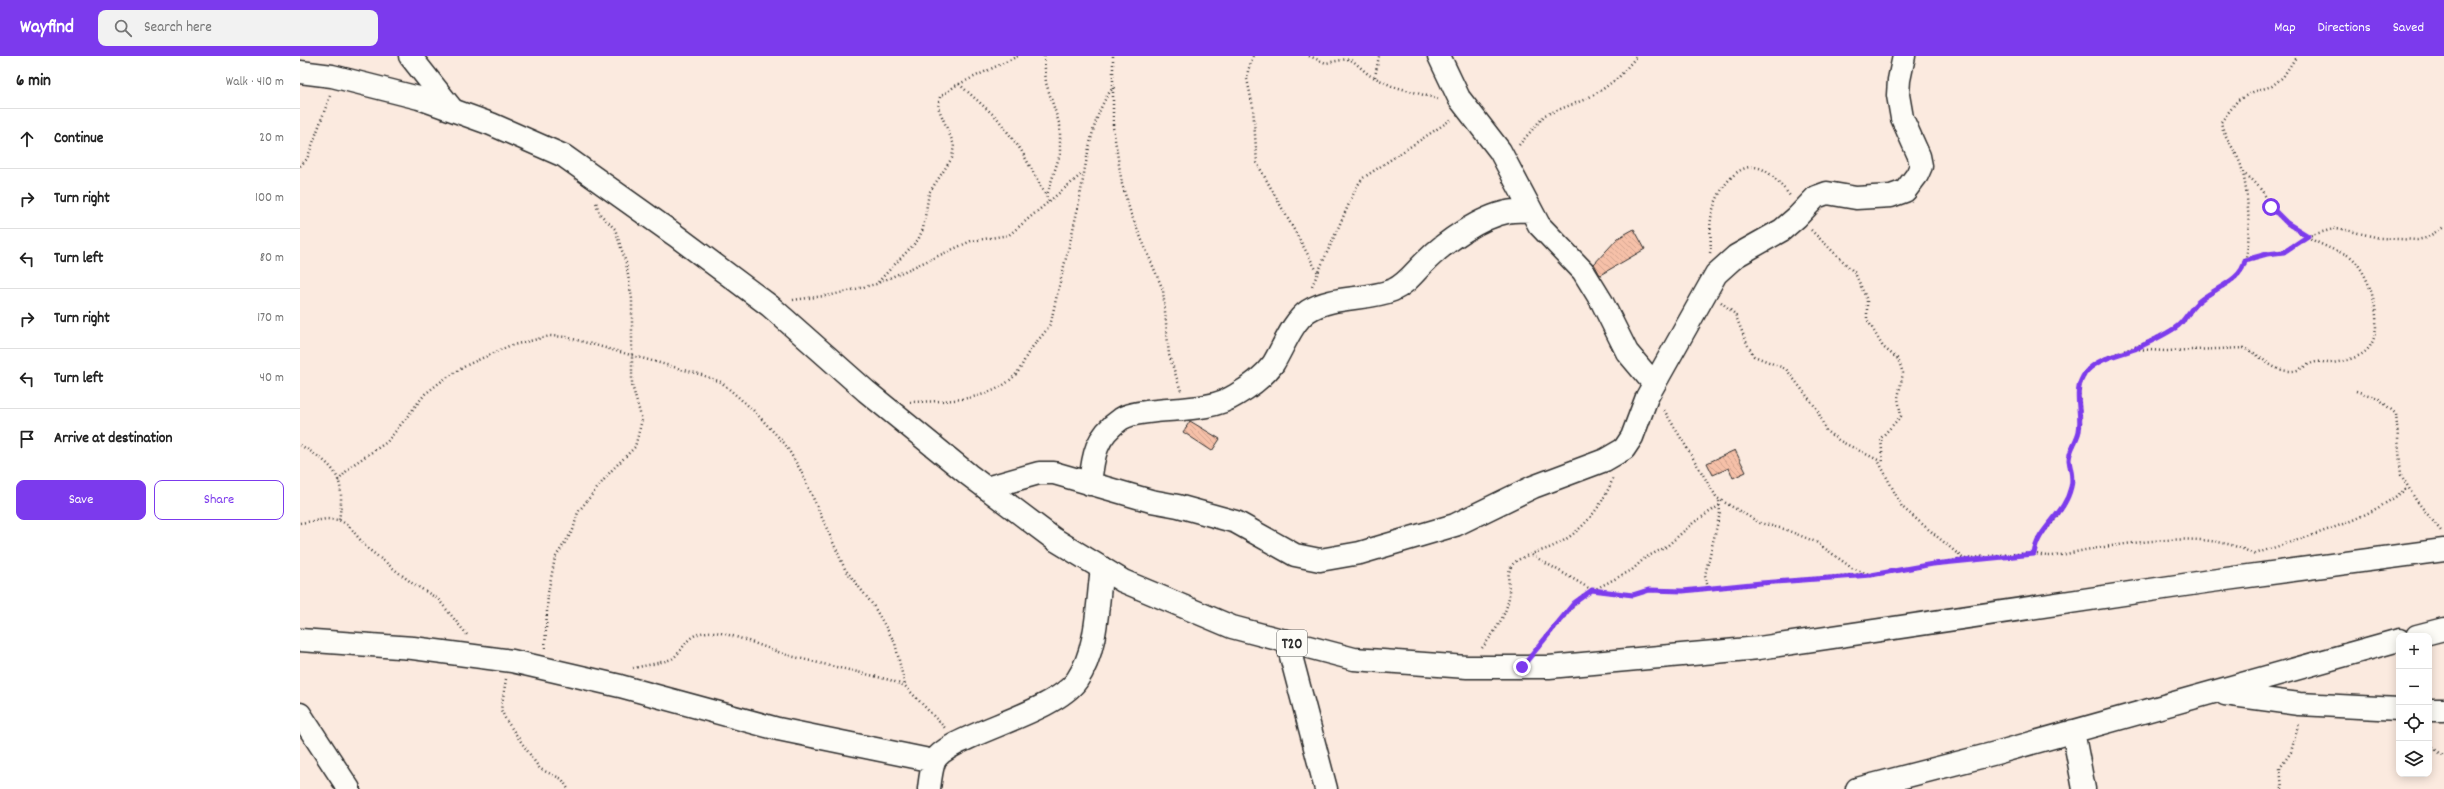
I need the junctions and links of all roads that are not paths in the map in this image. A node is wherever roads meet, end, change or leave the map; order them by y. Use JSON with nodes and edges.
{"nodes":[{"id":1,"x":410,"y":56,"type":"edge"},
{"id":2,"x":1439,"y":56,"type":"edge"},
{"id":3,"x":1904,"y":56,"type":"edge"},
{"id":4,"x":300,"y":72,"type":"edge"},
{"id":5,"x":452,"y":110,"type":"junction"},
{"id":6,"x":1531,"y":211,"type":"junction"},
{"id":7,"x":1653,"y":386,"type":"junction"},
{"id":8,"x":1090,"y":484,"type":"junction"},
{"id":9,"x":986,"y":488,"type":"junction"},
{"id":10,"x":2444,"y":550,"type":"edge"},
{"id":11,"x":1102,"y":568,"type":"junction"},
{"id":12,"x":2444,"y":629,"type":"edge"},
{"id":13,"x":2428,"y":633,"type":"edge"},
{"id":14,"x":300,"y":640,"type":"edge"},
{"id":15,"x":1287,"y":641,"type":"junction"},
{"id":16,"x":2396,"y":641,"type":"edge"},
{"id":17,"x":2212,"y":692,"type":"junction"},
{"id":18,"x":2396,"y":709,"type":"edge"},
{"id":19,"x":2432,"y":710,"type":"edge"},
{"id":20,"x":2444,"y":710,"type":"edge"},
{"id":21,"x":300,"y":714,"type":"edge"},
{"id":22,"x":2074,"y":731,"type":"junction"},
{"id":23,"x":934,"y":761,"type":"junction"},
{"id":24,"x":349,"y":789,"type":"edge"},
{"id":25,"x":928,"y":789,"type":"edge"},
{"id":26,"x":1326,"y":789,"type":"edge"},
{"id":27,"x":1857,"y":789,"type":"edge"},
{"id":28,"x":2084,"y":789,"type":"edge"}],
"edges":[{"from":1,"to":5,"type":"street"},
{"from":2,"to":6,"type":"street"},
{"from":3,"to":7,"type":"street"},
{"from":4,"to":5,"type":"street","number":"T20"},
{"from":5,"to":9,"type":"street","number":"T20"},
{"from":6,"to":7,"type":"street"},
{"from":6,"to":8,"type":"street"},
{"from":7,"to":8,"type":"street"},
{"from":8,"to":9,"type":"street"},
{"from":9,"to":11,"type":"street","number":"T20"},
{"from":10,"to":15,"type":"street","number":"T20"},
{"from":11,"to":15,"type":"street","number":"T20"},
{"from":11,"to":23,"type":"street"},
{"from":12,"to":13,"type":"street"},
{"from":14,"to":23,"type":"street"},
{"from":15,"to":26,"type":"street"},
{"from":16,"to":17,"type":"street"},
{"from":17,"to":18,"type":"street"},
{"from":17,"to":22,"type":"street"},
{"from":19,"to":20,"type":"street"},
{"from":21,"to":24,"type":"street"},
{"from":22,"to":27,"type":"street"},
{"from":22,"to":28,"type":"street"},
{"from":23,"to":25,"type":"street"}]}
